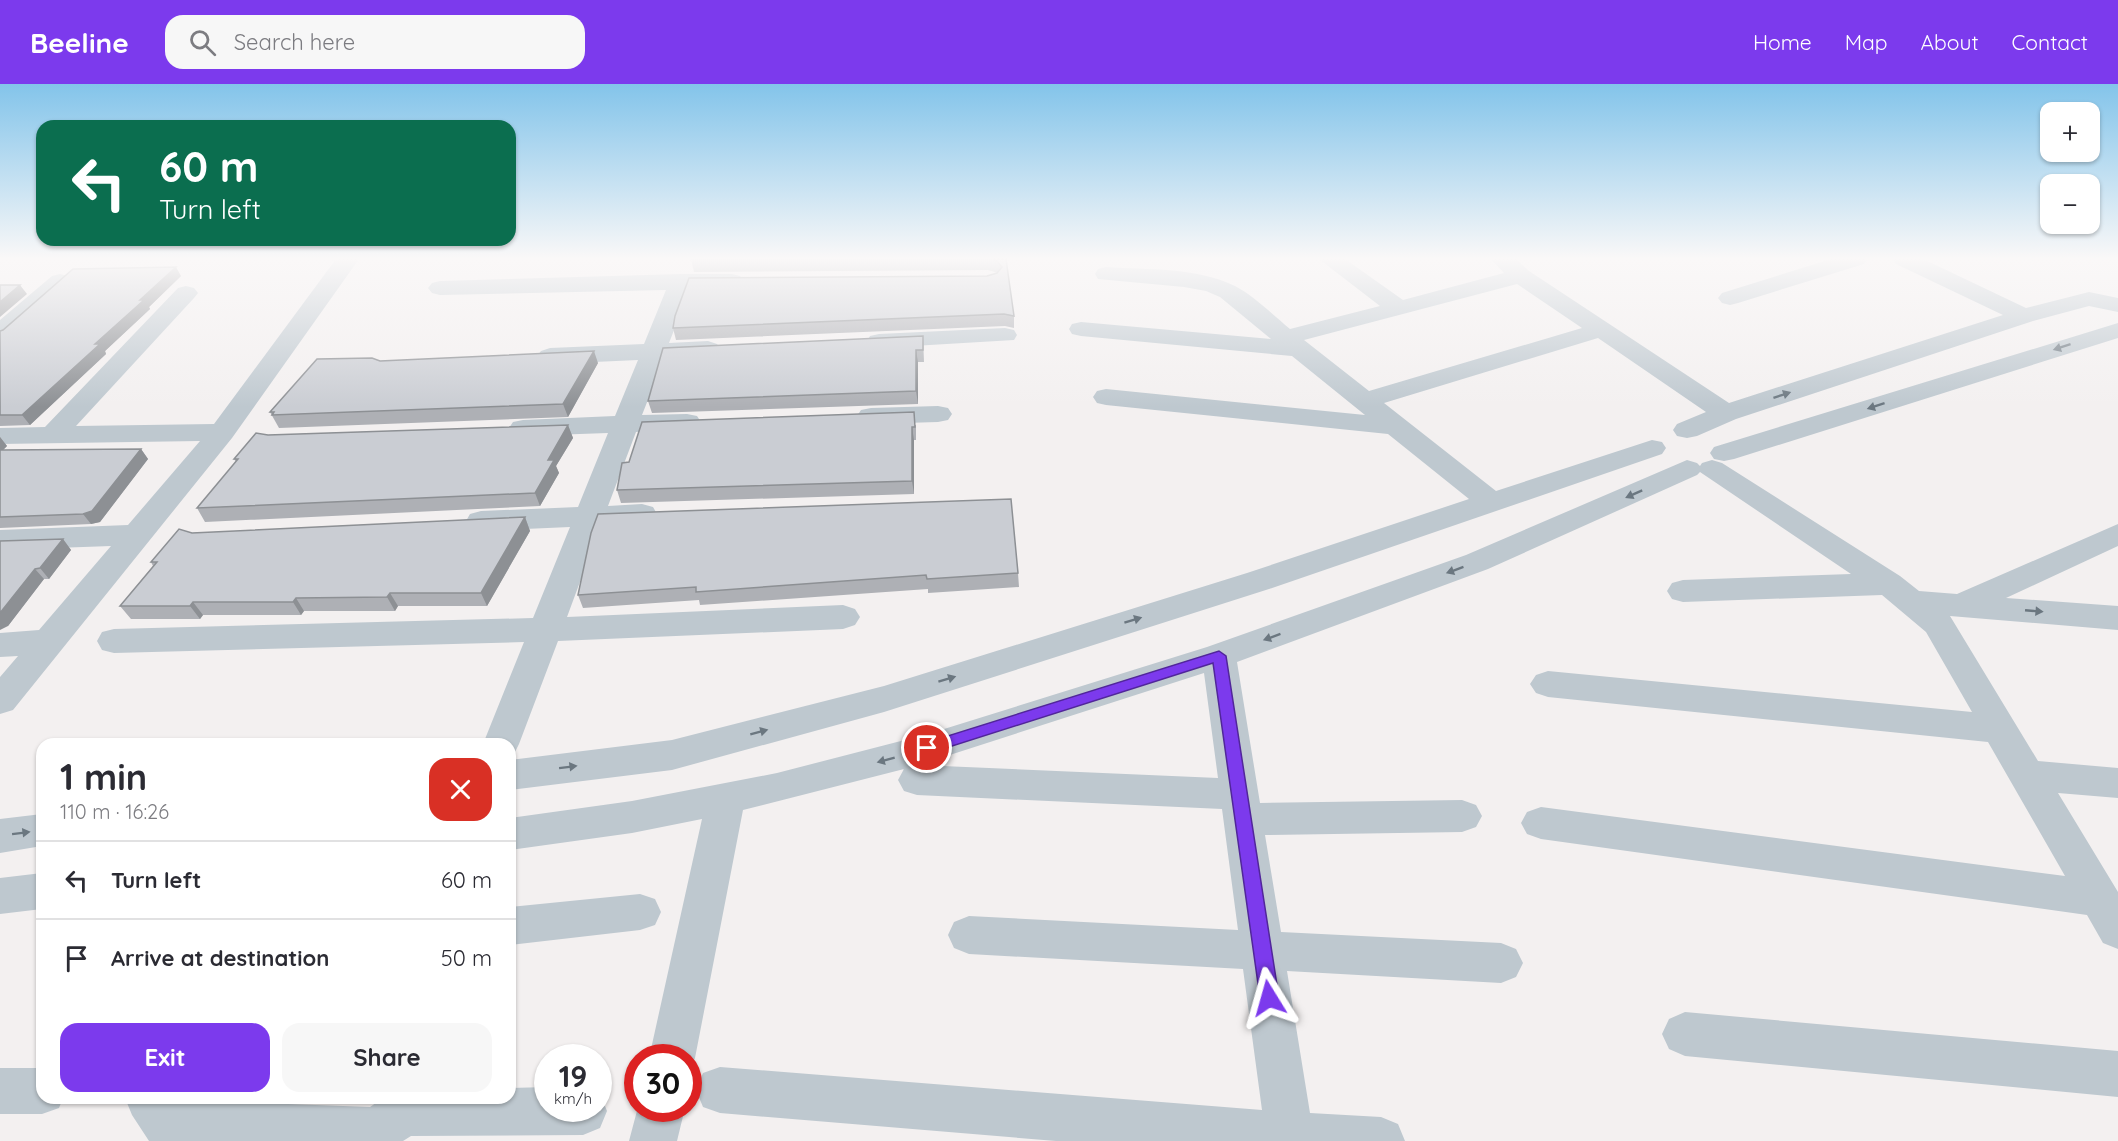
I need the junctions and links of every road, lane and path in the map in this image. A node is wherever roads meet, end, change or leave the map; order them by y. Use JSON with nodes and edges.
{"nodes":[{"id":1,"x":28,"y":308,"type":"edge"},
{"id":2,"x":172,"y":308,"type":"edge"},
{"id":3,"x":313,"y":308,"type":"edge"},
{"id":4,"x":670,"y":308,"type":"edge"},
{"id":5,"x":1248,"y":308,"type":"edge"},
{"id":6,"x":1398,"y":308,"type":"edge"},
{"id":7,"x":1570,"y":308,"type":"edge"},
{"id":8,"x":2008,"y":308,"type":"edge"},
{"id":9,"x":2053,"y":308,"type":"edge"},
{"id":10,"x":2024,"y":316,"type":"junction"},
{"id":11,"x":1081,"y":329,"type":"dead end"},
{"id":12,"x":1603,"y":330,"type":"junction"},
{"id":13,"x":2118,"y":330,"type":"edge"},
{"id":14,"x":0,"y":333,"type":"edge"},
{"id":15,"x":1005,"y":335,"type":"dead end"},
{"id":16,"x":852,"y":342,"type":"edge"},
{"id":17,"x":1292,"y":344,"type":"junction"},
{"id":18,"x":735,"y":348,"type":"edge"},
{"id":19,"x":653,"y":351,"type":"junction"},
{"id":20,"x":525,"y":357,"type":"edge"},
{"id":21,"x":1106,"y":397,"type":"dead end"},
{"id":22,"x":1364,"y":401,"type":"junction"},
{"id":23,"x":1726,"y":413,"type":"junction"},
{"id":24,"x":938,"y":414,"type":"dead end"},
{"id":25,"x":845,"y":417,"type":"edge"},
{"id":26,"x":718,"y":421,"type":"edge"},
{"id":27,"x":625,"y":424,"type":"junction"},
{"id":28,"x":1394,"y":426,"type":"junction"},
{"id":29,"x":497,"y":429,"type":"edge"},
{"id":30,"x":1687,"y":430,"type":"junction"},
{"id":31,"x":222,"y":432,"type":"junction"},
{"id":32,"x":53,"y":435,"type":"junction"},
{"id":33,"x":0,"y":436,"type":"edge"},
{"id":34,"x":1652,"y":448,"type":"junction"},
{"id":35,"x":1708,"y":464,"type":"junction"},
{"id":36,"x":1491,"y":502,"type":"junction"},
{"id":37,"x":672,"y":514,"type":"edge"},
{"id":38,"x":589,"y":516,"type":"junction"},
{"id":39,"x":448,"y":522,"type":"edge"},
{"id":40,"x":2118,"y":534,"type":"edge"},
{"id":41,"x":136,"y":535,"type":"junction"},
{"id":42,"x":0,"y":540,"type":"edge"},
{"id":43,"x":1683,"y":591,"type":"dead end"},
{"id":44,"x":1926,"y":603,"type":"junction"},
{"id":45,"x":843,"y":617,"type":"dead end"},
{"id":46,"x":2118,"y":618,"type":"edge"},
{"id":47,"x":545,"y":630,"type":"junction"},
{"id":48,"x":2118,"y":640,"type":"edge"},
{"id":49,"x":114,"y":641,"type":"dead end"},
{"id":50,"x":48,"y":642,"type":"junction"},
{"id":51,"x":0,"y":645,"type":"edge"},
{"id":52,"x":1219,"y":656,"type":"junction"},
{"id":53,"x":1548,"y":684,"type":"dead end"},
{"id":54,"x":0,"y":701,"type":"edge"},
{"id":55,"x":1998,"y":729,"type":"junction"},
{"id":56,"x":503,"y":738,"type":"edge"},
{"id":57,"x":516,"y":774,"type":"edge"},
{"id":58,"x":2026,"y":775,"type":"junction"},
{"id":59,"x":917,"y":780,"type":"dead end"},
{"id":60,"x":2118,"y":783,"type":"edge"},
{"id":61,"x":726,"y":798,"type":"junction"},
{"id":62,"x":1241,"y":807,"type":"junction"},
{"id":63,"x":1462,"y":816,"type":"dead end"},
{"id":64,"x":1541,"y":823,"type":"dead end"},
{"id":65,"x":36,"y":831,"type":"edge"},
{"id":66,"x":516,"y":833,"type":"edge"},
{"id":67,"x":0,"y":836,"type":"edge"},
{"id":68,"x":36,"y":892,"type":"edge"},
{"id":69,"x":0,"y":896,"type":"edge"},
{"id":70,"x":640,"y":912,"type":"dead end"},
{"id":71,"x":2109,"y":915,"type":"edge"},
{"id":72,"x":516,"y":925,"type":"edge"},
{"id":73,"x":969,"y":935,"type":"dead end"},
{"id":74,"x":1263,"y":951,"type":"junction"},
{"id":75,"x":1501,"y":963,"type":"dead end"},
{"id":76,"x":1685,"y":1034,"type":"dead end"},
{"id":77,"x":675,"y":1044,"type":"edge"},
{"id":78,"x":2118,"y":1074,"type":"edge"},
{"id":79,"x":720,"y":1090,"type":"dead end"},
{"id":80,"x":0,"y":1091,"type":"edge"},
{"id":81,"x":36,"y":1091,"type":"edge"},
{"id":82,"x":153,"y":1104,"type":"edge"},
{"id":83,"x":534,"y":1111,"type":"edge"},
{"id":84,"x":658,"y":1122,"type":"edge"},
{"id":85,"x":1290,"y":1139,"type":"edge"},
{"id":86,"x":653,"y":1141,"type":"edge"},
{"id":87,"x":1380,"y":1141,"type":"edge"}],
"edges":[{"from":1,"to":14,"type":"street"},
{"from":2,"to":32,"type":"street"},
{"from":3,"to":31,"type":"street"},
{"from":4,"to":19,"type":"street"},
{"from":5,"to":17,"type":"street"},
{"from":6,"to":17,"type":"street"},
{"from":7,"to":12,"type":"street"},
{"from":8,"to":10,"type":"street"},
{"from":9,"to":10,"type":"street"},
{"from":23,"to":10,"type":"street","one_way":true},
{"from":11,"to":17,"type":"street"},
{"from":12,"to":22,"type":"street"},
{"from":12,"to":23,"type":"street"},
{"from":13,"to":35,"type":"street","one_way":true},
{"from":15,"to":16,"type":"street"},
{"from":17,"to":22,"type":"street"},
{"from":18,"to":19,"type":"street"},
{"from":19,"to":20,"type":"street"},
{"from":19,"to":27,"type":"street"},
{"from":21,"to":28,"type":"street"},
{"from":22,"to":28,"type":"street"},
{"from":23,"to":30,"type":"street"},
{"from":24,"to":25,"type":"street"},
{"from":26,"to":27,"type":"street"},
{"from":27,"to":29,"type":"street"},
{"from":27,"to":38,"type":"street"},
{"from":28,"to":36,"type":"street"},
{"from":30,"to":34,"type":"street"},
{"from":30,"to":35,"type":"street"},
{"from":31,"to":32,"type":"street"},
{"from":31,"to":41,"type":"street"},
{"from":32,"to":33,"type":"street"},
{"from":34,"to":35,"type":"street"},
{"from":34,"to":36,"type":"street"},
{"from":35,"to":44,"type":"street"},
{"from":35,"to":52,"type":"street","one_way":true},
{"from":57,"to":36,"type":"street","one_way":true},
{"from":37,"to":38,"type":"street"},
{"from":38,"to":39,"type":"street"},
{"from":38,"to":47,"type":"street"},
{"from":40,"to":44,"type":"street"},
{"from":41,"to":42,"type":"street"},
{"from":41,"to":50,"type":"street"},
{"from":43,"to":44,"type":"street"},
{"from":44,"to":46,"type":"street","one_way":true},
{"from":44,"to":48,"type":"street"},
{"from":44,"to":55,"type":"street"},
{"from":45,"to":47,"type":"street"},
{"from":47,"to":49,"type":"street"},
{"from":47,"to":56,"type":"street"},
{"from":50,"to":51,"type":"street"},
{"from":50,"to":54,"type":"street"},
{"from":52,"to":61,"type":"street","one_way":true},
{"from":52,"to":62,"type":"street"},
{"from":53,"to":55,"type":"street"},
{"from":55,"to":58,"type":"street"},
{"from":58,"to":60,"type":"street"},
{"from":58,"to":71,"type":"street"},
{"from":59,"to":62,"type":"street"},
{"from":61,"to":66,"type":"street"},
{"from":61,"to":77,"type":"street"},
{"from":62,"to":63,"type":"street"},
{"from":62,"to":74,"type":"street"},
{"from":64,"to":71,"type":"street"},
{"from":67,"to":65,"type":"street","one_way":true},
{"from":68,"to":69,"type":"street"},
{"from":70,"to":72,"type":"street"},
{"from":73,"to":74,"type":"street"},
{"from":74,"to":75,"type":"street"},
{"from":74,"to":85,"type":"street"},
{"from":76,"to":78,"type":"street"},
{"from":79,"to":85,"type":"street"},
{"from":80,"to":81,"type":"street"},
{"from":82,"to":83,"type":"street"},
{"from":84,"to":86,"type":"street"},
{"from":85,"to":87,"type":"street"}]}
